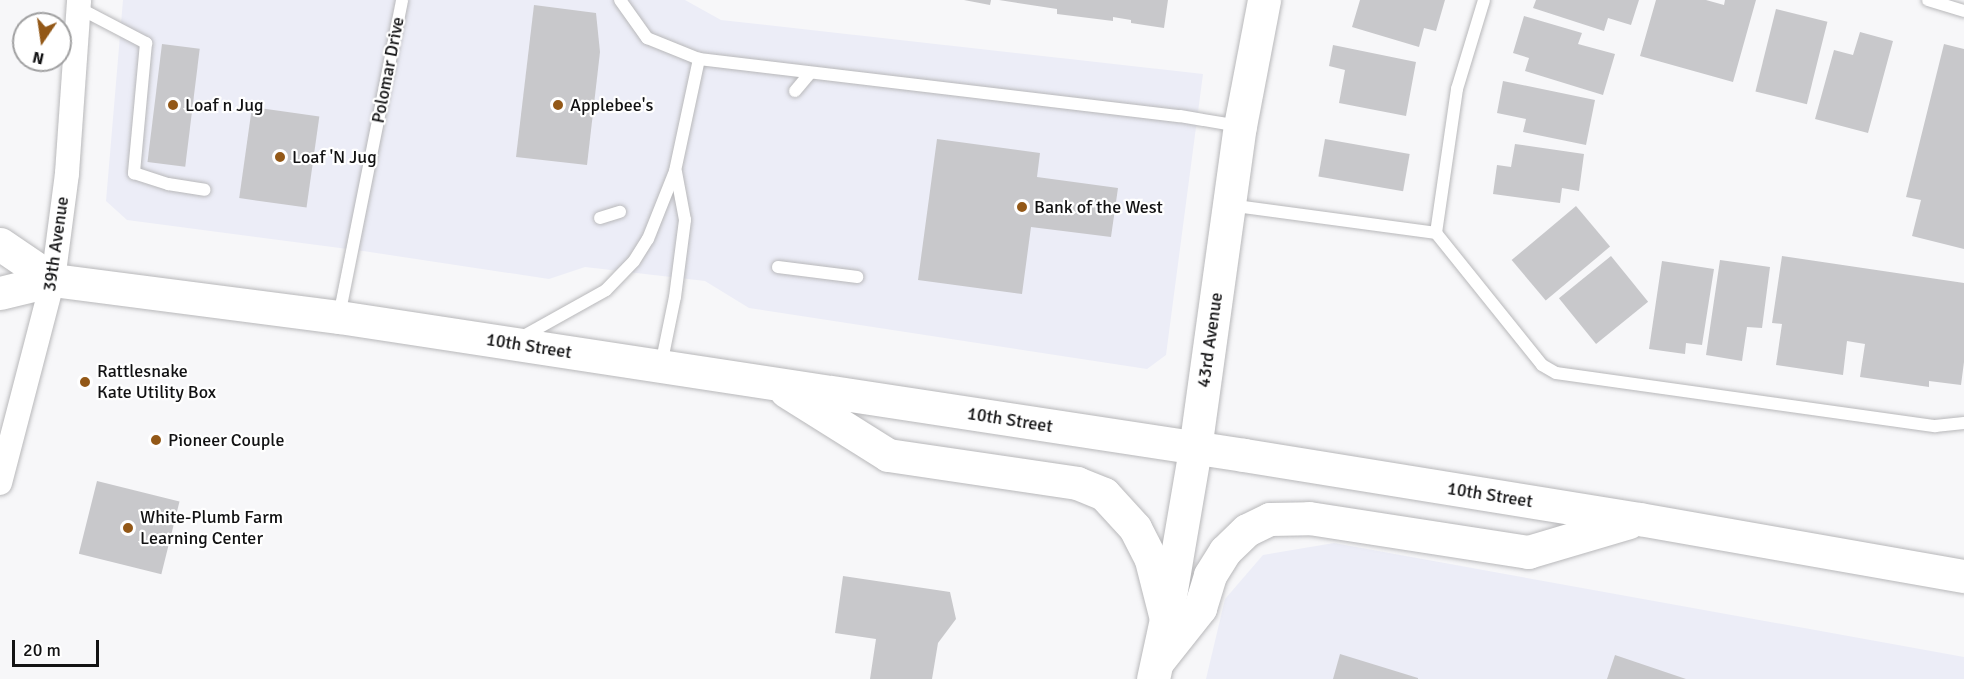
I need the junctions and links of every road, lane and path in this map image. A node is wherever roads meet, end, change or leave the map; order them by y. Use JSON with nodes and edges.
{"nodes":[{"id":1,"x":402,"y":0,"type":"edge"},
{"id":2,"x":620,"y":0,"type":"edge"},
{"id":3,"x":1264,"y":0,"type":"edge"},
{"id":4,"x":1484,"y":0,"type":"edge"},
{"id":5,"x":1928,"y":0,"type":"edge"},
{"id":6,"x":79,"y":4,"type":"edge"},
{"id":7,"x":1964,"y":11,"type":"edge"},
{"id":8,"x":699,"y":59,"type":"junction"},
{"id":9,"x":810,"y":74,"type":"junction"},
{"id":10,"x":876,"y":81,"type":"junction"},
{"id":11,"x":795,"y":91,"type":"dead end"},
{"id":12,"x":879,"y":94,"type":"dead end"},
{"id":13,"x":1240,"y":126,"type":"junction"},
{"id":14,"x":675,"y":171,"type":"junction"},
{"id":15,"x":205,"y":190,"type":"dead end"},
{"id":16,"x":1228,"y":204,"type":"junction"},
{"id":17,"x":620,"y":212,"type":"dead end"},
{"id":18,"x":600,"y":218,"type":"dead end"},
{"id":19,"x":1436,"y":233,"type":"junction"},
{"id":20,"x":0,"y":244,"type":"edge"},
{"id":21,"x":778,"y":267,"type":"dead end"},
{"id":22,"x":857,"y":277,"type":"dead end"},
{"id":23,"x":53,"y":280,"type":"junction"},
{"id":24,"x":0,"y":293,"type":"edge"},
{"id":25,"x":339,"y":317,"type":"junction"},
{"id":26,"x":511,"y":344,"type":"junction"},
{"id":27,"x":661,"y":367,"type":"junction"},
{"id":28,"x":774,"y":384,"type":"junction"},
{"id":29,"x":1964,"y":423,"type":"edge"},
{"id":30,"x":1196,"y":449,"type":"junction"},
{"id":31,"x":0,"y":483,"type":"edge"},
{"id":32,"x":1640,"y":519,"type":"junction"},
{"id":33,"x":1964,"y":576,"type":"edge"},
{"id":34,"x":1166,"y":619,"type":"junction"},
{"id":35,"x":1155,"y":670,"type":"edge"}],
"edges":[{"from":1,"to":25,"type":"lane","name":"Polomar Drive"},
{"from":2,"to":8,"type":"lane"},
{"from":3,"to":13,"type":"main road","name":"43rd Avenue"},
{"from":4,"to":19,"type":"lane"},
{"from":5,"to":7,"type":"lane"},
{"from":6,"to":15,"type":"lane"},
{"from":6,"to":23,"type":"street","name":"39th Avenue"},
{"from":8,"to":9,"type":"lane"},
{"from":8,"to":14,"type":"lane"},
{"from":9,"to":10,"type":"lane"},
{"from":9,"to":11,"type":"lane"},
{"from":10,"to":12,"type":"lane"},
{"from":10,"to":13,"type":"lane"},
{"from":13,"to":16,"type":"main road","name":"43rd Avenue"},
{"from":14,"to":26,"type":"lane"},
{"from":14,"to":27,"type":"lane"},
{"from":16,"to":19,"type":"lane"},
{"from":16,"to":30,"type":"main road","name":"43rd Avenue"},
{"from":17,"to":18,"type":"lane"},
{"from":19,"to":29,"type":"lane"},
{"from":20,"to":23,"type":"main road","name":"10th Street"},
{"from":21,"to":22,"type":"lane"},
{"from":23,"to":24,"type":"main road","name":"10th Street"},
{"from":23,"to":25,"type":"main road","name":"10th Street"},
{"from":23,"to":31,"type":"street","name":"39th Avenue"},
{"from":25,"to":26,"type":"main road","name":"10th Street"},
{"from":26,"to":27,"type":"main road","name":"10th Street"},
{"from":27,"to":28,"type":"main road","name":"10th Street"},
{"from":28,"to":30,"type":"main road","name":"10th Street"},
{"from":28,"to":34,"type":"main road"},
{"from":30,"to":32,"type":"main road","name":"10th Street"},
{"from":30,"to":34,"type":"main road","name":"43rd Avenue"},
{"from":32,"to":33,"type":"main road","name":"10th Street"},
{"from":32,"to":35,"type":"main road"},
{"from":34,"to":35,"type":"main road","name":"43rd Avenue"}]}
